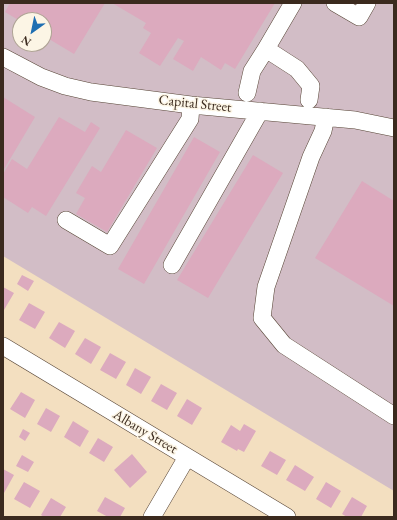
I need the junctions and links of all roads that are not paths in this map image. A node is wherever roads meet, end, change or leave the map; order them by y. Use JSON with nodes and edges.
{"nodes":[{"id":1,"x":293,"y":3,"type":"edge"},
{"id":2,"x":335,"y":3,"type":"edge"},
{"id":3,"x":367,"y":3,"type":"edge"},
{"id":4,"x":266,"y":49,"type":"junction"},
{"id":5,"x":3,"y":57,"type":"edge"},
{"id":6,"x":247,"y":93,"type":"dead end"},
{"id":7,"x":309,"y":100,"type":"dead end"},
{"id":8,"x":191,"y":104,"type":"junction"},
{"id":9,"x":260,"y":111,"type":"junction"},
{"id":10,"x":326,"y":117,"type":"junction"},
{"id":11,"x":394,"y":128,"type":"edge"},
{"id":12,"x":66,"y":220,"type":"dead end"},
{"id":13,"x":172,"y":265,"type":"dead end"},
{"id":14,"x":3,"y":346,"type":"edge"},
{"id":15,"x":394,"y":416,"type":"edge"},
{"id":16,"x":188,"y":457,"type":"junction"},
{"id":17,"x":152,"y":517,"type":"edge"},
{"id":18,"x":287,"y":517,"type":"edge"}],
"edges":[{"from":1,"to":4,"type":"street"},
{"from":2,"to":3,"type":"street"},
{"from":4,"to":6,"type":"street"},
{"from":4,"to":7,"type":"street"},
{"from":5,"to":8,"type":"street","name":"Capital Street"},
{"from":8,"to":9,"type":"street","name":"Capital Street"},
{"from":8,"to":12,"type":"street"},
{"from":9,"to":10,"type":"street","name":"Capital Street"},
{"from":9,"to":13,"type":"street"},
{"from":10,"to":11,"type":"street","name":"Capital Street"},
{"from":10,"to":15,"type":"street"},
{"from":14,"to":16,"type":"street","name":"Albany Street"},
{"from":16,"to":17,"type":"street"},
{"from":16,"to":18,"type":"street","name":"Albany Street"}]}
